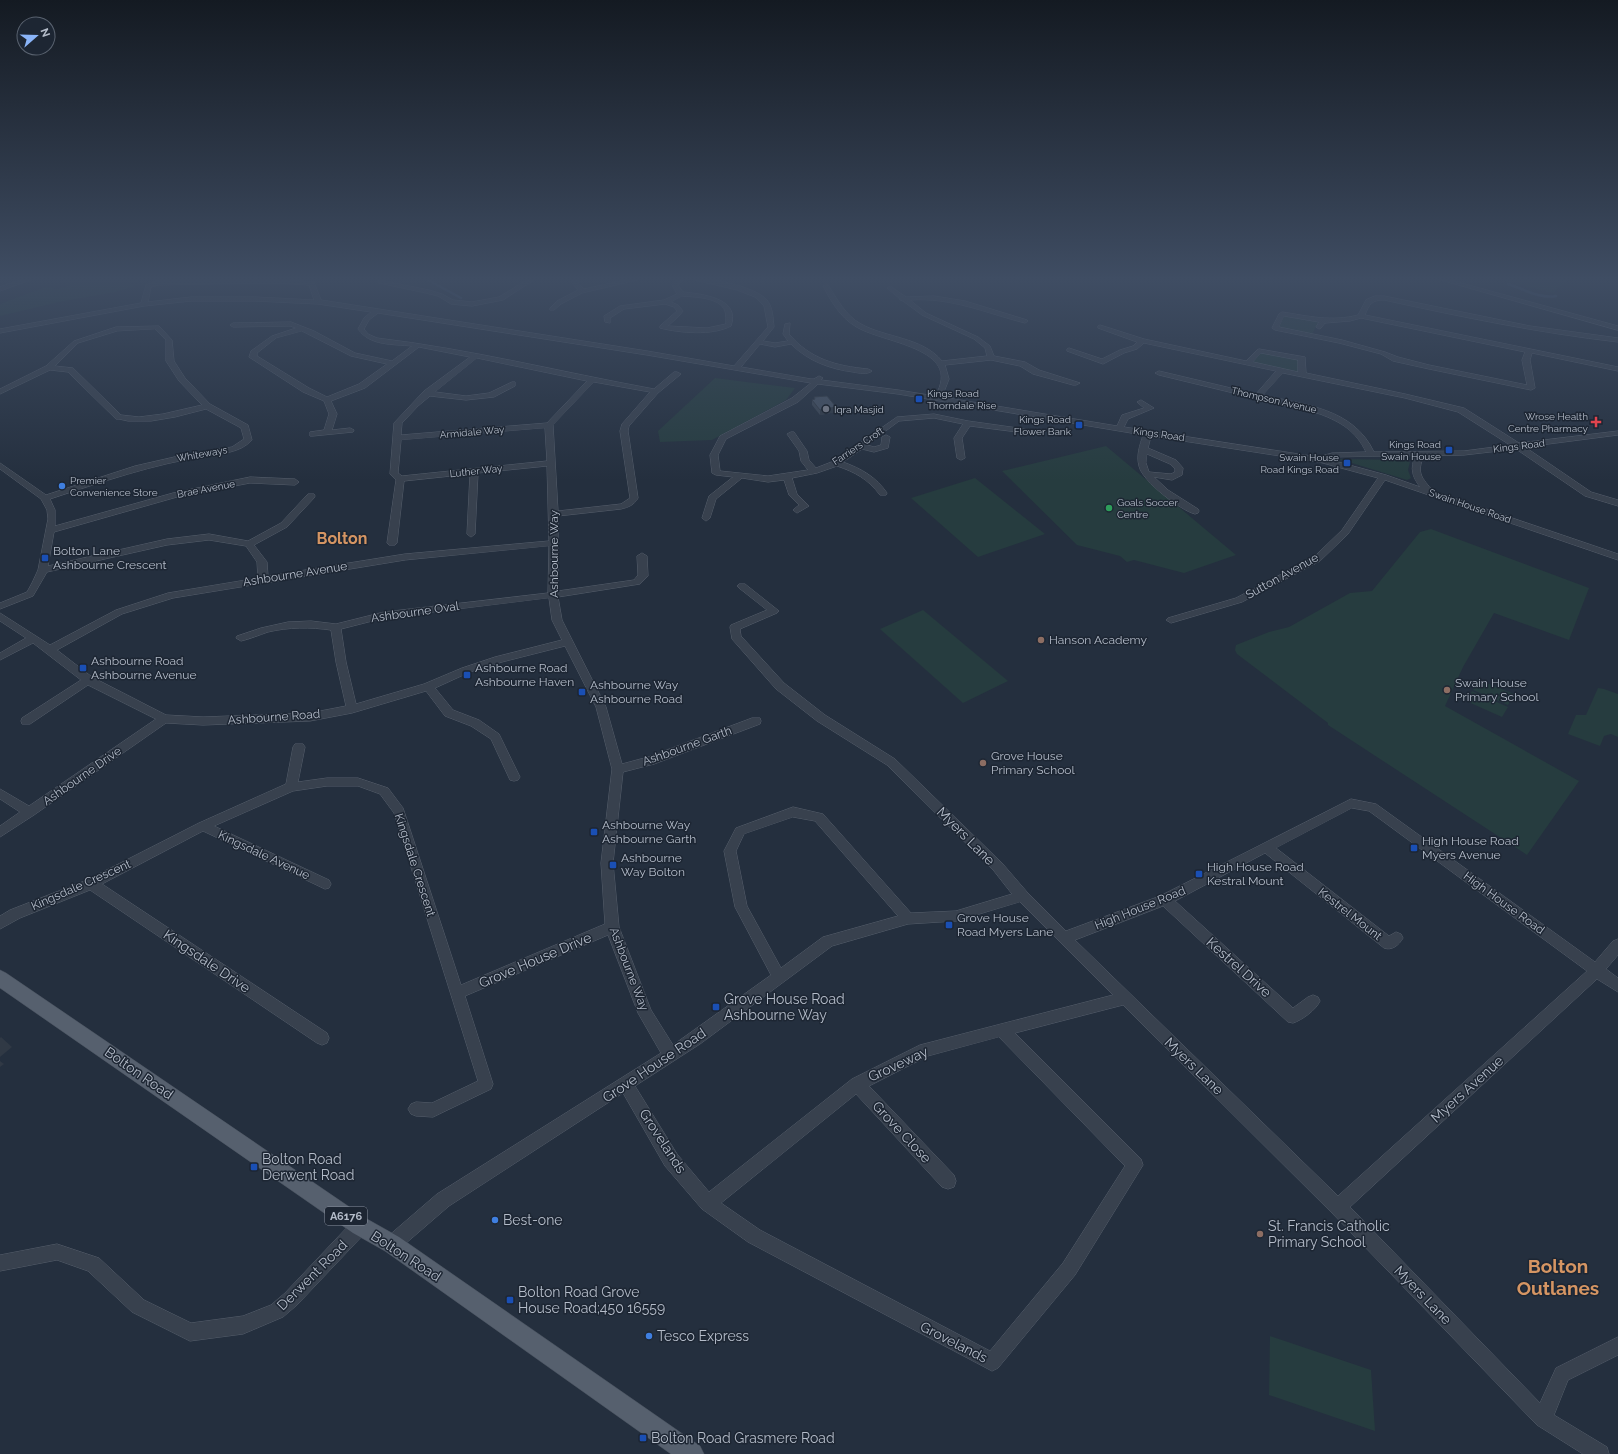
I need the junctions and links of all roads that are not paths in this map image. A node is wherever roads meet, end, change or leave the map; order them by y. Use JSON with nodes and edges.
{"nodes":[{"id":1,"x":72,"y":346,"type":"edge"},
{"id":2,"x":169,"y":346,"type":"edge"},
{"id":3,"x":262,"y":346,"type":"edge"},
{"id":4,"x":335,"y":346,"type":"edge"},
{"id":5,"x":417,"y":346,"type":"edge"},
{"id":6,"x":422,"y":346,"type":"edge"},
{"id":7,"x":601,"y":346,"type":"edge"},
{"id":8,"x":755,"y":346,"type":"edge"},
{"id":9,"x":797,"y":346,"type":"edge"},
{"id":10,"x":914,"y":346,"type":"edge"},
{"id":11,"x":986,"y":346,"type":"edge"},
{"id":12,"x":1137,"y":346,"type":"edge"},
{"id":13,"x":1165,"y":346,"type":"edge"},
{"id":14,"x":1358,"y":346,"type":"edge"},
{"id":15,"x":1504,"y":346,"type":"edge"},
{"id":16,"x":1069,"y":350,"type":"dead end"},
{"id":17,"x":1529,"y":351,"type":"junction"},
{"id":18,"x":475,"y":356,"type":"junction"},
{"id":19,"x":991,"y":358,"type":"junction"},
{"id":20,"x":393,"y":363,"type":"junction"},
{"id":21,"x":940,"y":363,"type":"junction"},
{"id":22,"x":1248,"y":363,"type":"junction"},
{"id":23,"x":738,"y":366,"type":"junction"},
{"id":24,"x":49,"y":368,"type":"junction"},
{"id":25,"x":1281,"y":370,"type":"junction"},
{"id":26,"x":1618,"y":370,"type":"edge"},
{"id":27,"x":868,"y":371,"type":"dead end"},
{"id":28,"x":1159,"y":373,"type":"dead end"},
{"id":29,"x":677,"y":374,"type":"dead end"},
{"id":30,"x":1302,"y":374,"type":"junction"},
{"id":31,"x":1048,"y":376,"type":"junction"},
{"id":32,"x":818,"y":379,"type":"junction"},
{"id":33,"x":592,"y":380,"type":"junction"},
{"id":34,"x":1041,"y":382,"type":"dead end"},
{"id":35,"x":1076,"y":383,"type":"dead end"},
{"id":36,"x":512,"y":384,"type":"dead end"},
{"id":37,"x":655,"y":391,"type":"junction"},
{"id":38,"x":0,"y":392,"type":"edge"},
{"id":39,"x":427,"y":393,"type":"junction"},
{"id":40,"x":1258,"y":396,"type":"junction"},
{"id":41,"x":1404,"y":396,"type":"junction"},
{"id":42,"x":938,"y":398,"type":"junction"},
{"id":43,"x":327,"y":400,"type":"junction"},
{"id":44,"x":1141,"y":402,"type":"dead end"},
{"id":45,"x":1396,"y":404,"type":"dead end"},
{"id":46,"x":207,"y":406,"type":"junction"},
{"id":47,"x":968,"y":423,"type":"junction"},
{"id":48,"x":549,"y":425,"type":"junction"},
{"id":49,"x":1120,"y":429,"type":"junction"},
{"id":50,"x":350,"y":430,"type":"dead end"},
{"id":51,"x":1025,"y":431,"type":"dead end"},
{"id":52,"x":327,"y":433,"type":"junction"},
{"id":53,"x":1148,"y":433,"type":"junction"},
{"id":54,"x":1618,"y":433,"type":"edge"},
{"id":55,"x":313,"y":434,"type":"dead end"},
{"id":56,"x":791,"y":434,"type":"dead end"},
{"id":57,"x":886,"y":437,"type":"dead end"},
{"id":58,"x":396,"y":438,"type":"junction"},
{"id":59,"x":862,"y":446,"type":"junction"},
{"id":60,"x":1519,"y":447,"type":"junction"},
{"id":61,"x":1143,"y":449,"type":"junction"},
{"id":62,"x":1371,"y":455,"type":"junction"},
{"id":63,"x":1420,"y":455,"type":"junction"},
{"id":64,"x":961,"y":458,"type":"dead end"},
{"id":65,"x":1320,"y":460,"type":"junction"},
{"id":66,"x":552,"y":463,"type":"junction"},
{"id":67,"x":837,"y":463,"type":"junction"},
{"id":68,"x":1,"y":467,"type":"edge"},
{"id":69,"x":814,"y":471,"type":"junction"},
{"id":70,"x":474,"y":472,"type":"junction"},
{"id":71,"x":1146,"y":474,"type":"junction"},
{"id":72,"x":740,"y":476,"type":"junction"},
{"id":73,"x":788,"y":477,"type":"junction"},
{"id":74,"x":1383,"y":477,"type":"junction"},
{"id":75,"x":400,"y":479,"type":"junction"},
{"id":76,"x":295,"y":482,"type":"dead end"},
{"id":77,"x":883,"y":492,"type":"dead end"},
{"id":78,"x":1430,"y":493,"type":"junction"},
{"id":79,"x":311,"y":496,"type":"dead end"},
{"id":80,"x":45,"y":498,"type":"junction"},
{"id":81,"x":1618,"y":503,"type":"edge"},
{"id":82,"x":797,"y":510,"type":"dead end"},
{"id":83,"x":720,"y":511,"type":"dead end"},
{"id":84,"x":1195,"y":511,"type":"dead end"},
{"id":85,"x":554,"y":514,"type":"junction"},
{"id":86,"x":49,"y":531,"type":"junction"},
{"id":87,"x":471,"y":534,"type":"dead end"},
{"id":88,"x":553,"y":542,"type":"junction"},
{"id":89,"x":392,"y":543,"type":"dead end"},
{"id":90,"x":249,"y":544,"type":"junction"},
{"id":91,"x":642,"y":556,"type":"dead end"},
{"id":92,"x":1618,"y":557,"type":"edge"},
{"id":93,"x":43,"y":570,"type":"junction"},
{"id":94,"x":263,"y":579,"type":"junction"},
{"id":95,"x":742,"y":586,"type":"dead end"},
{"id":96,"x":553,"y":595,"type":"junction"},
{"id":97,"x":0,"y":606,"type":"edge"},
{"id":98,"x":0,"y":616,"type":"edge"},
{"id":99,"x":1171,"y":620,"type":"dead end"},
{"id":100,"x":336,"y":627,"type":"junction"},
{"id":101,"x":241,"y":638,"type":"dead end"},
{"id":102,"x":33,"y":639,"type":"junction"},
{"id":103,"x":567,"y":642,"type":"junction"},
{"id":104,"x":50,"y":650,"type":"junction"},
{"id":105,"x":0,"y":657,"type":"edge"},
{"id":106,"x":88,"y":680,"type":"junction"},
{"id":107,"x":428,"y":687,"type":"junction"},
{"id":108,"x":352,"y":709,"type":"junction"},
{"id":109,"x":164,"y":719,"type":"junction"},
{"id":110,"x":26,"y":721,"type":"dead end"},
{"id":111,"x":756,"y":721,"type":"dead end"},
{"id":112,"x":299,"y":747,"type":"dead end"},
{"id":113,"x":618,"y":769,"type":"junction"},
{"id":114,"x":514,"y":778,"type":"dead end"},
{"id":115,"x":291,"y":788,"type":"junction"},
{"id":116,"x":0,"y":793,"type":"edge"},
{"id":117,"x":30,"y":812,"type":"junction"},
{"id":118,"x":203,"y":826,"type":"junction"},
{"id":119,"x":0,"y":832,"type":"edge"},
{"id":120,"x":1267,"y":848,"type":"junction"},
{"id":121,"x":91,"y":884,"type":"junction"},
{"id":122,"x":325,"y":884,"type":"dead end"},
{"id":123,"x":1022,"y":896,"type":"junction"},
{"id":124,"x":1165,"y":900,"type":"junction"},
{"id":125,"x":908,"y":919,"type":"junction"},
{"id":126,"x":0,"y":923,"type":"edge"},
{"id":127,"x":612,"y":927,"type":"junction"},
{"id":128,"x":1064,"y":938,"type":"junction"},
{"id":129,"x":1396,"y":938,"type":"dead end"},
{"id":130,"x":1618,"y":945,"type":"edge"},
{"id":131,"x":1596,"y":970,"type":"junction"},
{"id":132,"x":779,"y":976,"type":"junction"},
{"id":133,"x":0,"y":978,"type":"edge"},
{"id":134,"x":1618,"y":986,"type":"edge"},
{"id":135,"x":457,"y":993,"type":"junction"},
{"id":136,"x":1125,"y":998,"type":"junction"},
{"id":137,"x":1313,"y":1001,"type":"dead end"},
{"id":138,"x":1002,"y":1030,"type":"junction"},
{"id":139,"x":322,"y":1038,"type":"dead end"},
{"id":140,"x":670,"y":1054,"type":"junction"},
{"id":141,"x":626,"y":1084,"type":"junction"},
{"id":142,"x":857,"y":1084,"type":"junction"},
{"id":143,"x":416,"y":1109,"type":"dead end"},
{"id":144,"x":948,"y":1180,"type":"dead end"},
{"id":145,"x":708,"y":1203,"type":"junction"},
{"id":146,"x":1338,"y":1207,"type":"junction"},
{"id":147,"x":360,"y":1226,"type":"junction"},
{"id":148,"x":392,"y":1244,"type":"junction"},
{"id":149,"x":0,"y":1263,"type":"edge"},
{"id":150,"x":1618,"y":1346,"type":"edge"},
{"id":151,"x":1543,"y":1419,"type":"junction"},
{"id":152,"x":692,"y":1454,"type":"edge"},
{"id":153,"x":1600,"y":1454,"type":"edge"}],
"edges":[{"from":1,"to":24,"type":"street","name":"Whiteways"},
{"from":2,"to":46,"type":"street","name":"Whiteways"},
{"from":3,"to":43,"type":"street"},
{"from":4,"to":20,"type":"street"},
{"from":5,"to":20,"type":"street"},
{"from":6,"to":18,"type":"street"},
{"from":7,"to":23,"type":"street","name":"Kings Road"},
{"from":8,"to":23,"type":"street"},
{"from":9,"to":27,"type":"street"},
{"from":10,"to":21,"type":"street"},
{"from":11,"to":19,"type":"street"},
{"from":12,"to":16,"type":"street"},
{"from":13,"to":22,"type":"street"},
{"from":14,"to":17,"type":"street"},
{"from":15,"to":17,"type":"street"},
{"from":17,"to":26,"type":"street"},
{"from":18,"to":33,"type":"street"},
{"from":18,"to":39,"type":"street"},
{"from":19,"to":21,"type":"street"},
{"from":19,"to":31,"type":"street"},
{"from":20,"to":43,"type":"street"},
{"from":21,"to":42,"type":"street"},
{"from":22,"to":25,"type":"street"},
{"from":22,"to":30,"type":"street"},
{"from":23,"to":32,"type":"street","name":"Kings Road"},
{"from":24,"to":38,"type":"street","name":"Whiteways"},
{"from":24,"to":46,"type":"street"},
{"from":25,"to":30,"type":"street"},
{"from":25,"to":40,"type":"street"},
{"from":28,"to":40,"type":"street","name":"Thompson Avenue"},
{"from":29,"to":37,"type":"street"},
{"from":30,"to":41,"type":"street"},
{"from":31,"to":34,"type":"street"},
{"from":31,"to":35,"type":"street"},
{"from":32,"to":42,"type":"street","name":"Kings Road"},
{"from":32,"to":72,"type":"street","name":"Farriers Croft"},
{"from":33,"to":37,"type":"street"},
{"from":33,"to":48,"type":"street"},
{"from":36,"to":39,"type":"street"},
{"from":37,"to":85,"type":"street"},
{"from":39,"to":58,"type":"street"},
{"from":40,"to":62,"type":"street","name":"Thompson Avenue"},
{"from":41,"to":45,"type":"street"},
{"from":41,"to":60,"type":"street"},
{"from":42,"to":49,"type":"street","name":"Kings Road"},
{"from":43,"to":52,"type":"street"},
{"from":44,"to":49,"type":"street"},
{"from":46,"to":80,"type":"street","name":"Whiteways"},
{"from":47,"to":51,"type":"street","name":"Farriers Croft"},
{"from":47,"to":59,"type":"street","name":"Farriers Croft"},
{"from":47,"to":64,"type":"street"},
{"from":48,"to":58,"type":"street","name":"Armidale Way"},
{"from":48,"to":66,"type":"street","name":"Ashbourne Way"},
{"from":49,"to":53,"type":"street","name":"Kings Road"},
{"from":50,"to":52,"type":"street"},
{"from":52,"to":55,"type":"street"},
{"from":53,"to":61,"type":"street"},
{"from":53,"to":65,"type":"street","name":"Kings Road"},
{"from":54,"to":60,"type":"street","name":"Kings Road"},
{"from":56,"to":69,"type":"street"},
{"from":57,"to":59,"type":"street"},
{"from":58,"to":75,"type":"street"},
{"from":59,"to":67,"type":"street","name":"Farriers Croft"},
{"from":60,"to":63,"type":"street","name":"Kings Road"},
{"from":60,"to":81,"type":"street"},
{"from":61,"to":71,"type":"street"},
{"from":61,"to":71,"type":"street"},
{"from":62,"to":63,"type":"street","name":"Kings Road"},
{"from":62,"to":65,"type":"street","name":"Kings Road"},
{"from":63,"to":78,"type":"street"},
{"from":65,"to":74,"type":"street","name":"Swain House Road"},
{"from":66,"to":70,"type":"street","name":"Luther Way"},
{"from":66,"to":85,"type":"street","name":"Ashbourne Way"},
{"from":67,"to":69,"type":"street","name":"Farriers Croft"},
{"from":67,"to":77,"type":"street"},
{"from":68,"to":80,"type":"street"},
{"from":69,"to":73,"type":"street","name":"Farriers Croft"},
{"from":70,"to":75,"type":"street","name":"Luther Way"},
{"from":70,"to":87,"type":"street"},
{"from":71,"to":84,"type":"street"},
{"from":72,"to":73,"type":"street","name":"Farriers Croft"},
{"from":72,"to":83,"type":"street"},
{"from":73,"to":82,"type":"street"},
{"from":74,"to":78,"type":"street","name":"Swain House Road"},
{"from":74,"to":99,"type":"street","name":"Sutton Avenue"},
{"from":75,"to":89,"type":"street"},
{"from":76,"to":86,"type":"street","name":"Brae Avenue"},
{"from":78,"to":92,"type":"street","name":"Swain House Road"},
{"from":79,"to":90,"type":"street"},
{"from":80,"to":86,"type":"street"},
{"from":85,"to":88,"type":"street","name":"Ashbourne Way"},
{"from":86,"to":93,"type":"street"},
{"from":88,"to":94,"type":"street","name":"Ashbourne Avenue"},
{"from":88,"to":96,"type":"street","name":"Ashbourne Way"},
{"from":90,"to":93,"type":"street"},
{"from":90,"to":94,"type":"street"},
{"from":91,"to":96,"type":"street","name":"Ashbourne Oval"},
{"from":93,"to":97,"type":"street"},
{"from":94,"to":104,"type":"street","name":"Ashbourne Avenue"},
{"from":95,"to":123,"type":"street","name":"Myers Lane"},
{"from":96,"to":100,"type":"street","name":"Ashbourne Oval"},
{"from":96,"to":103,"type":"street","name":"Ashbourne Way"},
{"from":98,"to":102,"type":"street","name":"Ashbourne Road"},
{"from":100,"to":101,"type":"street"},
{"from":100,"to":108,"type":"street"},
{"from":102,"to":104,"type":"street","name":"Ashbourne Road"},
{"from":102,"to":105,"type":"street"},
{"from":103,"to":107,"type":"street","name":"Ashbourne Road"},
{"from":103,"to":113,"type":"street","name":"Ashbourne Way"},
{"from":104,"to":106,"type":"street","name":"Ashbourne Road"},
{"from":106,"to":109,"type":"street","name":"Ashbourne Road"},
{"from":106,"to":110,"type":"street"},
{"from":107,"to":108,"type":"street","name":"Ashbourne Road"},
{"from":107,"to":114,"type":"street"},
{"from":108,"to":109,"type":"street","name":"Ashbourne Road"},
{"from":109,"to":117,"type":"street","name":"Ashbourne Drive"},
{"from":111,"to":113,"type":"street","name":"Ashbourne Garth"},
{"from":112,"to":115,"type":"street"},
{"from":113,"to":127,"type":"street","name":"Ashbourne Way"},
{"from":115,"to":118,"type":"street","name":"Kingsdale Crescent"},
{"from":115,"to":135,"type":"street","name":"Kingsdale Crescent"},
{"from":116,"to":117,"type":"street"},
{"from":117,"to":119,"type":"street","name":"Ashbourne Drive"},
{"from":118,"to":121,"type":"street","name":"Kingsdale Crescent"},
{"from":118,"to":122,"type":"street","name":"Kingsdale Avenue"},
{"from":120,"to":124,"type":"street","name":"High House Road"},
{"from":120,"to":129,"type":"street","name":"Kestrel Mount"},
{"from":120,"to":131,"type":"street","name":"High House Road"},
{"from":121,"to":126,"type":"street","name":"Kingsdale Crescent"},
{"from":121,"to":139,"type":"street","name":"Kingsdale Drive"},
{"from":123,"to":125,"type":"street","name":"Grove House Road"},
{"from":123,"to":128,"type":"street","name":"Myers Lane"},
{"from":124,"to":128,"type":"street","name":"High House Road"},
{"from":124,"to":137,"type":"street","name":"Kestrel Drive"},
{"from":125,"to":132,"type":"street","name":"Grove House Road"},
{"from":125,"to":132,"type":"street"},
{"from":127,"to":135,"type":"street","name":"Grove House Drive"},
{"from":127,"to":140,"type":"street","name":"Ashbourne Way"},
{"from":128,"to":136,"type":"street","name":"Myers Lane"},
{"from":130,"to":131,"type":"street","name":"Myers Avenue"},
{"from":131,"to":134,"type":"street","name":"High House Road"},
{"from":131,"to":146,"type":"street","name":"Myers Avenue"},
{"from":132,"to":140,"type":"street","name":"Grove House Road"},
{"from":133,"to":147,"type":"main road","name":"Bolton Road","number":"A6176"},
{"from":135,"to":143,"type":"street","name":"Kingsdale Crescent"},
{"from":136,"to":138,"type":"street","name":"Groveway"},
{"from":136,"to":146,"type":"street","name":"Myers Lane"},
{"from":138,"to":142,"type":"street","name":"Groveway"},
{"from":138,"to":145,"type":"street","name":"Grovelands"},
{"from":140,"to":141,"type":"street","name":"Grove House Road"},
{"from":141,"to":145,"type":"street","name":"Grovelands"},
{"from":141,"to":148,"type":"street","name":"Grove House Road"},
{"from":142,"to":144,"type":"street","name":"Grove Close"},
{"from":142,"to":145,"type":"street","name":"Groveway"},
{"from":146,"to":151,"type":"street","name":"Myers Lane"},
{"from":147,"to":148,"type":"main road","name":"Bolton Road","number":"A6176"},
{"from":147,"to":149,"type":"street","name":"Derwent Road"},
{"from":148,"to":152,"type":"main road","name":"Bolton Road","number":"A6176"},
{"from":150,"to":151,"type":"street"},
{"from":151,"to":153,"type":"street","name":"Myers Lane"}]}
